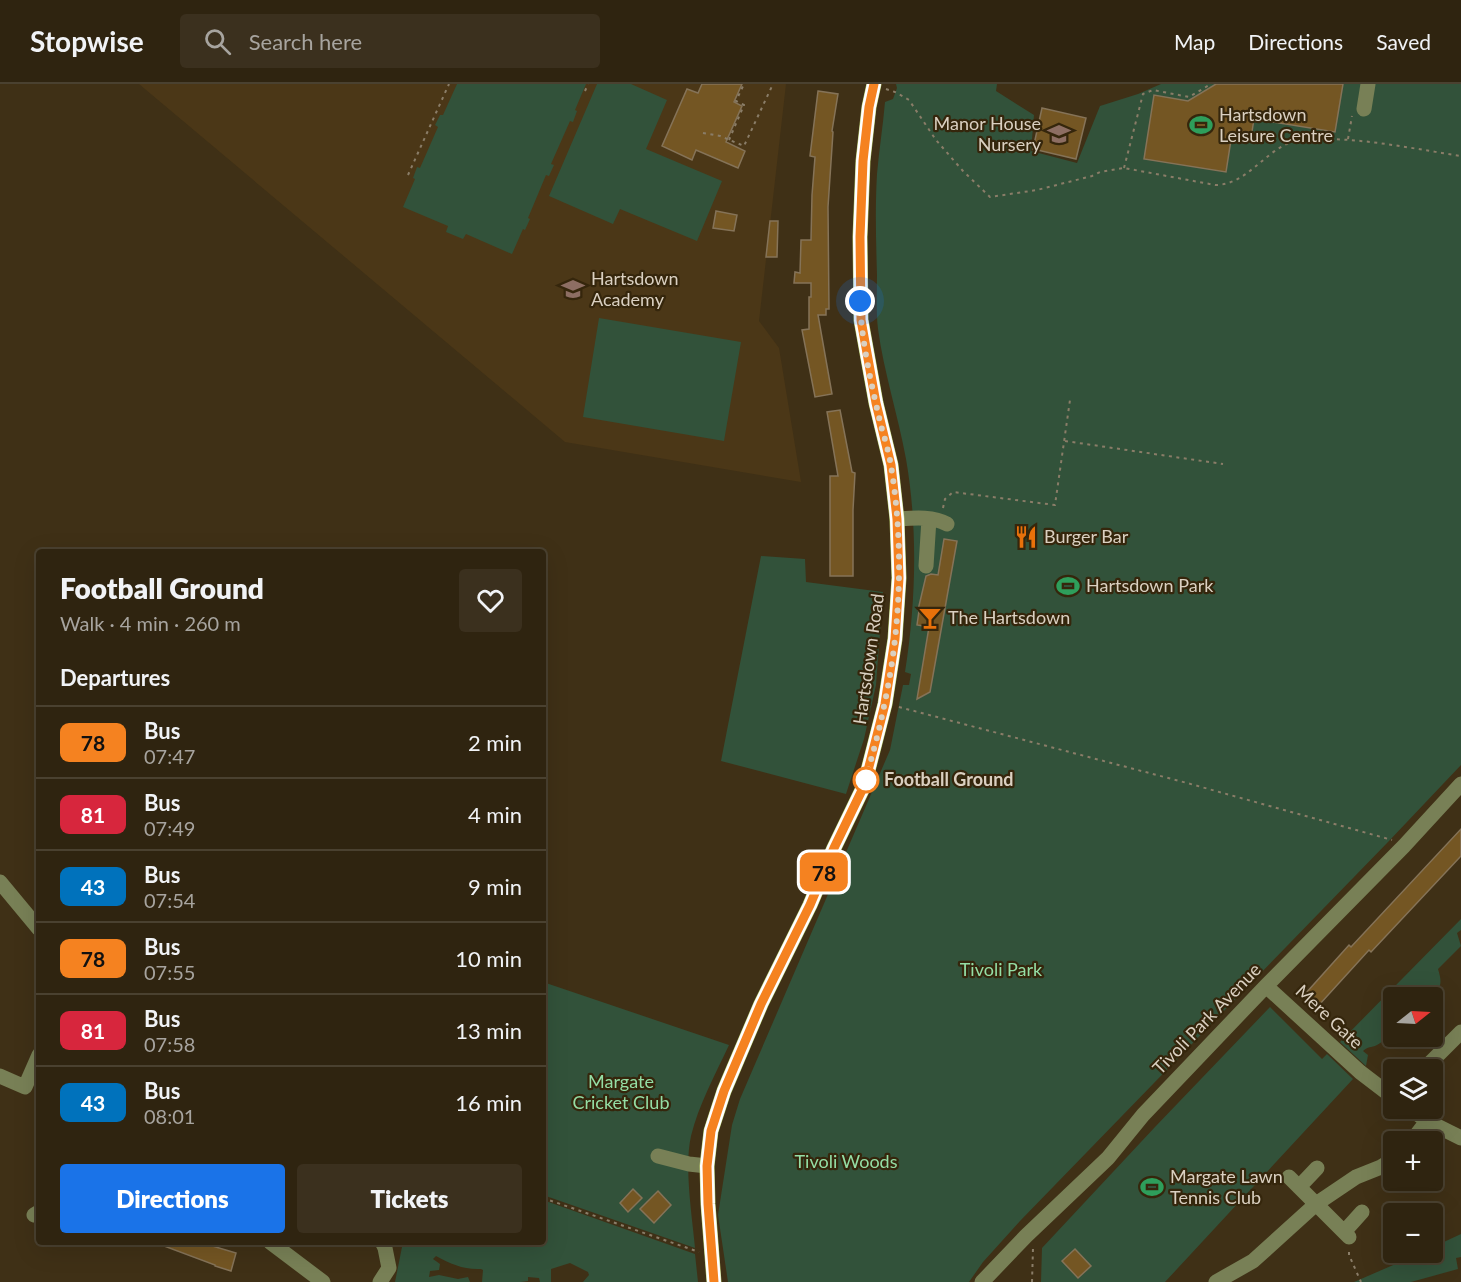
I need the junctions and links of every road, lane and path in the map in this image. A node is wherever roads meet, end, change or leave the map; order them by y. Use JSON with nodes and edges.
{"nodes":[{"id":1,"x":449,"y":84,"type":"edge"},
{"id":2,"x":588,"y":84,"type":"edge"},
{"id":3,"x":744,"y":84,"type":"edge"},
{"id":4,"x":773,"y":84,"type":"edge"},
{"id":5,"x":1211,"y":84,"type":"edge"},
{"id":6,"x":1368,"y":84,"type":"edge"},
{"id":7,"x":874,"y":85,"type":"edge"},
{"id":8,"x":585,"y":91,"type":"dead end"},
{"id":9,"x":1364,"y":109,"type":"dead end"},
{"id":10,"x":703,"y":133,"type":"dead end"},
{"id":11,"x":729,"y":140,"type":"junction"},
{"id":12,"x":1461,"y":156,"type":"edge"},
{"id":13,"x":1124,"y":168,"type":"junction"},
{"id":14,"x":408,"y":175,"type":"dead end"},
{"id":15,"x":1070,"y":400,"type":"dead end"},
{"id":16,"x":1064,"y":441,"type":"junction"},
{"id":17,"x":1223,"y":464,"type":"dead end"},
{"id":18,"x":897,"y":519,"type":"junction"},
{"id":19,"x":939,"y":521,"type":"junction"},
{"id":20,"x":926,"y":566,"type":"dead end"},
{"id":21,"x":885,"y":704,"type":"junction"},
{"id":22,"x":1461,"y":784,"type":"edge"},
{"id":23,"x":1404,"y":846,"type":"junction"},
{"id":24,"x":0,"y":882,"type":"edge"},
{"id":25,"x":36,"y":925,"type":"edge"},
{"id":26,"x":1266,"y":986,"type":"junction"},
{"id":27,"x":1461,"y":1032,"type":"edge"},
{"id":28,"x":1434,"y":1059,"type":"edge"},
{"id":29,"x":36,"y":1062,"type":"edge"},
{"id":30,"x":0,"y":1076,"type":"edge"},
{"id":31,"x":1383,"y":1090,"type":"edge"},
{"id":32,"x":1424,"y":1119,"type":"edge"},
{"id":33,"x":1427,"y":1121,"type":"junction"},
{"id":34,"x":1419,"y":1131,"type":"edge"},
{"id":35,"x":1461,"y":1138,"type":"edge"},
{"id":36,"x":658,"y":1156,"type":"dead end"},
{"id":37,"x":707,"y":1166,"type":"junction"},
{"id":38,"x":1383,"y":1166,"type":"edge"},
{"id":39,"x":1317,"y":1168,"type":"dead end"},
{"id":40,"x":546,"y":1199,"type":"edge"},
{"id":41,"x":1316,"y":1204,"type":"junction"},
{"id":42,"x":1362,"y":1212,"type":"dead end"},
{"id":43,"x":1347,"y":1234,"type":"junction"},
{"id":44,"x":1026,"y":1236,"type":"junction"},
{"id":45,"x":274,"y":1245,"type":"edge"},
{"id":46,"x":384,"y":1245,"type":"edge"},
{"id":47,"x":712,"y":1256,"type":"junction"},
{"id":48,"x":322,"y":1282,"type":"edge"},
{"id":49,"x":380,"y":1282,"type":"edge"},
{"id":50,"x":714,"y":1282,"type":"edge"},
{"id":51,"x":982,"y":1282,"type":"edge"},
{"id":52,"x":1032,"y":1282,"type":"edge"},
{"id":53,"x":1216,"y":1282,"type":"edge"},
{"id":54,"x":1361,"y":1282,"type":"edge"}],
"edges":[{"from":1,"to":14,"type":"path"},
{"from":2,"to":8,"type":"path"},
{"from":3,"to":11,"type":"path"},
{"from":4,"to":11,"type":"path"},
{"from":5,"to":13,"type":"path"},
{"from":6,"to":9,"type":"street"},
{"from":7,"to":13,"type":"path"},
{"from":7,"to":18,"type":"main road","name":"Hartsdown Road"},
{"from":10,"to":11,"type":"path"},
{"from":12,"to":13,"type":"path"},
{"from":15,"to":16,"type":"path"},
{"from":16,"to":17,"type":"path"},
{"from":16,"to":19,"type":"path"},
{"from":18,"to":19,"type":"street"},
{"from":18,"to":21,"type":"main road","name":"Hartsdown Road"},
{"from":19,"to":20,"type":"street"},
{"from":21,"to":23,"type":"path"},
{"from":21,"to":37,"type":"main road","name":"Hartsdown Road"},
{"from":22,"to":23,"type":"street","name":"Tivoli Park Avenue"},
{"from":23,"to":26,"type":"street","name":"Tivoli Park Avenue"},
{"from":24,"to":25,"type":"street"},
{"from":26,"to":31,"type":"street","name":"Mere Gate"},
{"from":26,"to":44,"type":"street","name":"Tivoli Park Avenue"},
{"from":27,"to":28,"type":"street"},
{"from":29,"to":30,"type":"street"},
{"from":32,"to":33,"type":"street"},
{"from":33,"to":34,"type":"street"},
{"from":33,"to":35,"type":"street"},
{"from":36,"to":37,"type":"street"},
{"from":37,"to":47,"type":"main road","name":"Hartsdown Road"},
{"from":38,"to":41,"type":"street"},
{"from":39,"to":41,"type":"street"},
{"from":40,"to":47,"type":"path"},
{"from":41,"to":43,"type":"street"},
{"from":41,"to":53,"type":"street"},
{"from":42,"to":43,"type":"street"},
{"from":43,"to":54,"type":"path"},
{"from":44,"to":51,"type":"street","name":"Tivoli Park Avenue"},
{"from":44,"to":52,"type":"path"},
{"from":45,"to":48,"type":"street"},
{"from":46,"to":49,"type":"street"},
{"from":47,"to":50,"type":"main road","name":"Hartsdown Road"}]}
